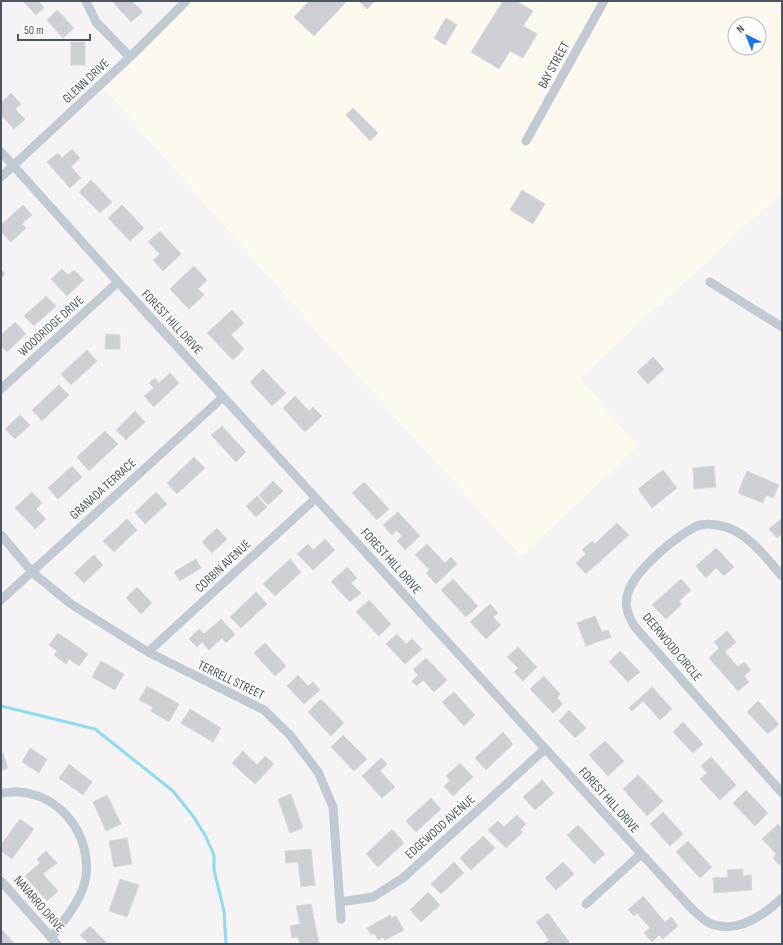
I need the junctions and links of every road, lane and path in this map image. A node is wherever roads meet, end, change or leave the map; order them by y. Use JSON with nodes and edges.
{"nodes":[{"id":1,"x":86,"y":1,"type":"edge"},
{"id":2,"x":186,"y":1,"type":"edge"},
{"id":3,"x":604,"y":1,"type":"edge"},
{"id":4,"x":130,"y":57,"type":"junction"},
{"id":5,"x":526,"y":141,"type":"dead end"},
{"id":6,"x":1,"y":152,"type":"edge"},
{"id":7,"x":13,"y":166,"type":"junction"},
{"id":8,"x":1,"y":177,"type":"edge"},
{"id":9,"x":118,"y":282,"type":"junction"},
{"id":10,"x":710,"y":282,"type":"dead end"},
{"id":11,"x":782,"y":327,"type":"edge"},
{"id":12,"x":1,"y":389,"type":"edge"},
{"id":13,"x":223,"y":397,"type":"junction"},
{"id":14,"x":316,"y":498,"type":"junction"},
{"id":15,"x":1,"y":535,"type":"edge"},
{"id":16,"x":32,"y":572,"type":"junction"},
{"id":17,"x":782,"y":576,"type":"edge"},
{"id":18,"x":1,"y":600,"type":"edge"},
{"id":19,"x":148,"y":652,"type":"junction"},
{"id":20,"x":545,"y":748,"type":"junction"},
{"id":21,"x":1,"y":793,"type":"edge"},
{"id":22,"x":782,"y":793,"type":"edge"},
{"id":23,"x":641,"y":854,"type":"junction"},
{"id":24,"x":1,"y":881,"type":"edge"},
{"id":25,"x":782,"y":898,"type":"edge"},
{"id":26,"x":340,"y":902,"type":"junction"},
{"id":27,"x":586,"y":904,"type":"dead end"},
{"id":28,"x":341,"y":918,"type":"dead end"},
{"id":29,"x":54,"y":941,"type":"edge"}],
"edges":[{"from":1,"to":4,"type":"street"},
{"from":2,"to":4,"type":"street","name":"GLENN DRIVE"},
{"from":3,"to":5,"type":"street","name":"BAY STREET"},
{"from":4,"to":7,"type":"street","name":"GLENN DRIVE"},
{"from":6,"to":7,"type":"street","name":"FOREST HILL DRIVE"},
{"from":7,"to":8,"type":"street","name":"GLENN DRIVE"},
{"from":7,"to":9,"type":"street","name":"FOREST HILL DRIVE"},
{"from":9,"to":12,"type":"street","name":"WOODRIDGE DRIVE"},
{"from":9,"to":13,"type":"street","name":"FOREST HILL DRIVE"},
{"from":10,"to":11,"type":"street"},
{"from":13,"to":14,"type":"street","name":"FOREST HILL DRIVE"},
{"from":13,"to":16,"type":"street","name":"GRANADA TERRACE"},
{"from":14,"to":19,"type":"street","name":"CORBIN AVENUE"},
{"from":14,"to":20,"type":"street","name":"FOREST HILL DRIVE"},
{"from":15,"to":16,"type":"street","name":"TERRELL STREET"},
{"from":16,"to":18,"type":"street","name":"GRANADA TERRACE"},
{"from":16,"to":19,"type":"street","name":"TERRELL STREET"},
{"from":17,"to":22,"type":"street","name":"DEERWOOD CIRCLE"},
{"from":19,"to":26,"type":"street","name":"TERRELL STREET"},
{"from":20,"to":23,"type":"street","name":"FOREST HILL DRIVE"},
{"from":20,"to":26,"type":"street","name":"EDGEWOOD AVENUE"},
{"from":21,"to":29,"type":"street"},
{"from":23,"to":25,"type":"street","name":"FOREST HILL DRIVE"},
{"from":23,"to":27,"type":"street"},
{"from":24,"to":29,"type":"street","name":"NAVARRO DRIVE"},
{"from":26,"to":28,"type":"street","name":"TERRELL STREET"}]}
